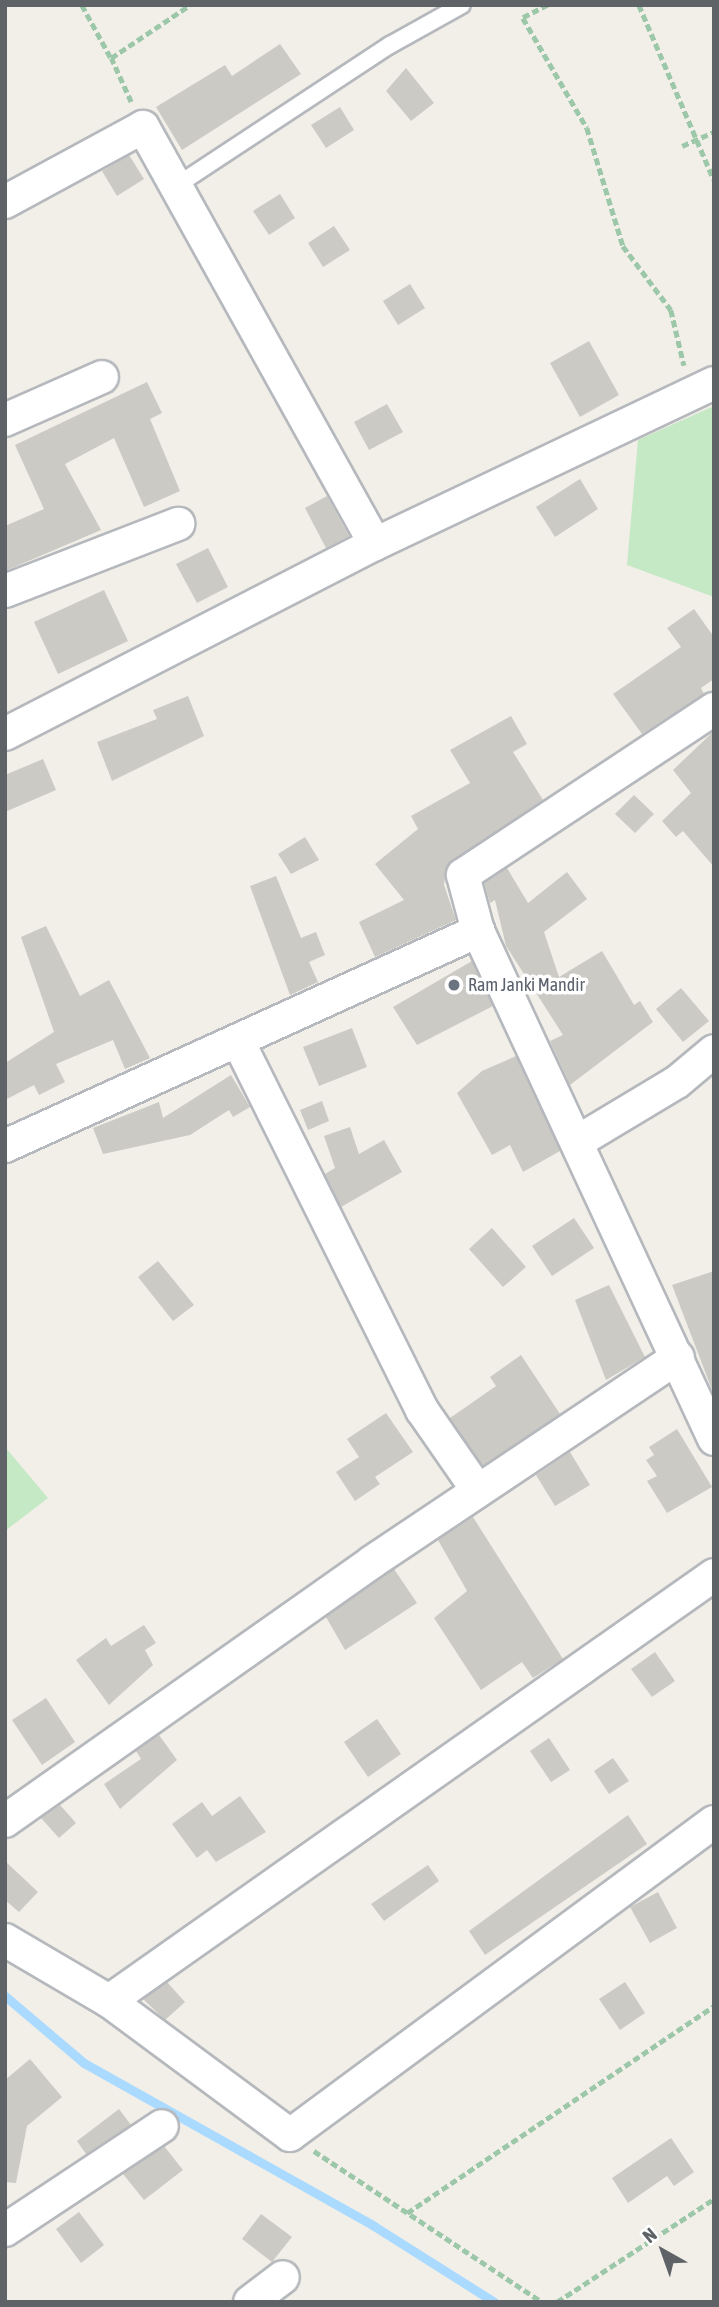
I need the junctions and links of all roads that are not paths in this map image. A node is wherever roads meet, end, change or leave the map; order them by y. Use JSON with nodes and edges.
{"nodes":[{"id":1,"x":462,"y":5,"type":"edge"},
{"id":2,"x":176,"y":186,"type":"junction"},
{"id":3,"x":5,"y":202,"type":"edge"},
{"id":4,"x":102,"y":377,"type":"dead end"},
{"id":5,"x":703,"y":388,"type":"edge"},
{"id":6,"x":5,"y":420,"type":"edge"},
{"id":7,"x":178,"y":524,"type":"dead end"},
{"id":8,"x":375,"y":544,"type":"junction"},
{"id":9,"x":5,"y":592,"type":"edge"},
{"id":10,"x":714,"y":709,"type":"edge"},
{"id":11,"x":5,"y":734,"type":"edge"},
{"id":12,"x":478,"y":931,"type":"junction"},
{"id":13,"x":239,"y":1043,"type":"junction"},
{"id":14,"x":714,"y":1051,"type":"edge"},
{"id":15,"x":577,"y":1142,"type":"junction"},
{"id":16,"x":5,"y":1146,"type":"edge"},
{"id":17,"x":678,"y":1357,"type":"junction"},
{"id":18,"x":714,"y":1439,"type":"edge"},
{"id":19,"x":478,"y":1491,"type":"junction"},
{"id":20,"x":714,"y":1575,"type":"edge"},
{"id":21,"x":5,"y":1821,"type":"edge"},
{"id":22,"x":714,"y":1822,"type":"edge"},
{"id":23,"x":5,"y":1940,"type":"edge"},
{"id":24,"x":109,"y":2001,"type":"junction"},
{"id":25,"x":162,"y":2126,"type":"dead end"},
{"id":26,"x":5,"y":2230,"type":"edge"},
{"id":27,"x":283,"y":2277,"type":"dead end"},
{"id":28,"x":250,"y":2302,"type":"edge"}],
"edges":[{"from":1,"to":2,"type":"lane"},
{"from":2,"to":3,"type":"street"},
{"from":2,"to":8,"type":"street"},
{"from":4,"to":6,"type":"street"},
{"from":5,"to":8,"type":"street"},
{"from":7,"to":9,"type":"street"},
{"from":8,"to":11,"type":"street"},
{"from":10,"to":12,"type":"street"},
{"from":12,"to":13,"type":"street"},
{"from":12,"to":15,"type":"street"},
{"from":13,"to":16,"type":"street"},
{"from":13,"to":19,"type":"street"},
{"from":14,"to":15,"type":"street"},
{"from":15,"to":17,"type":"street"},
{"from":17,"to":18,"type":"street"},
{"from":17,"to":19,"type":"street"},
{"from":19,"to":21,"type":"street"},
{"from":20,"to":24,"type":"street"},
{"from":22,"to":24,"type":"street"},
{"from":23,"to":24,"type":"street"},
{"from":25,"to":26,"type":"street"},
{"from":27,"to":28,"type":"street"}]}
